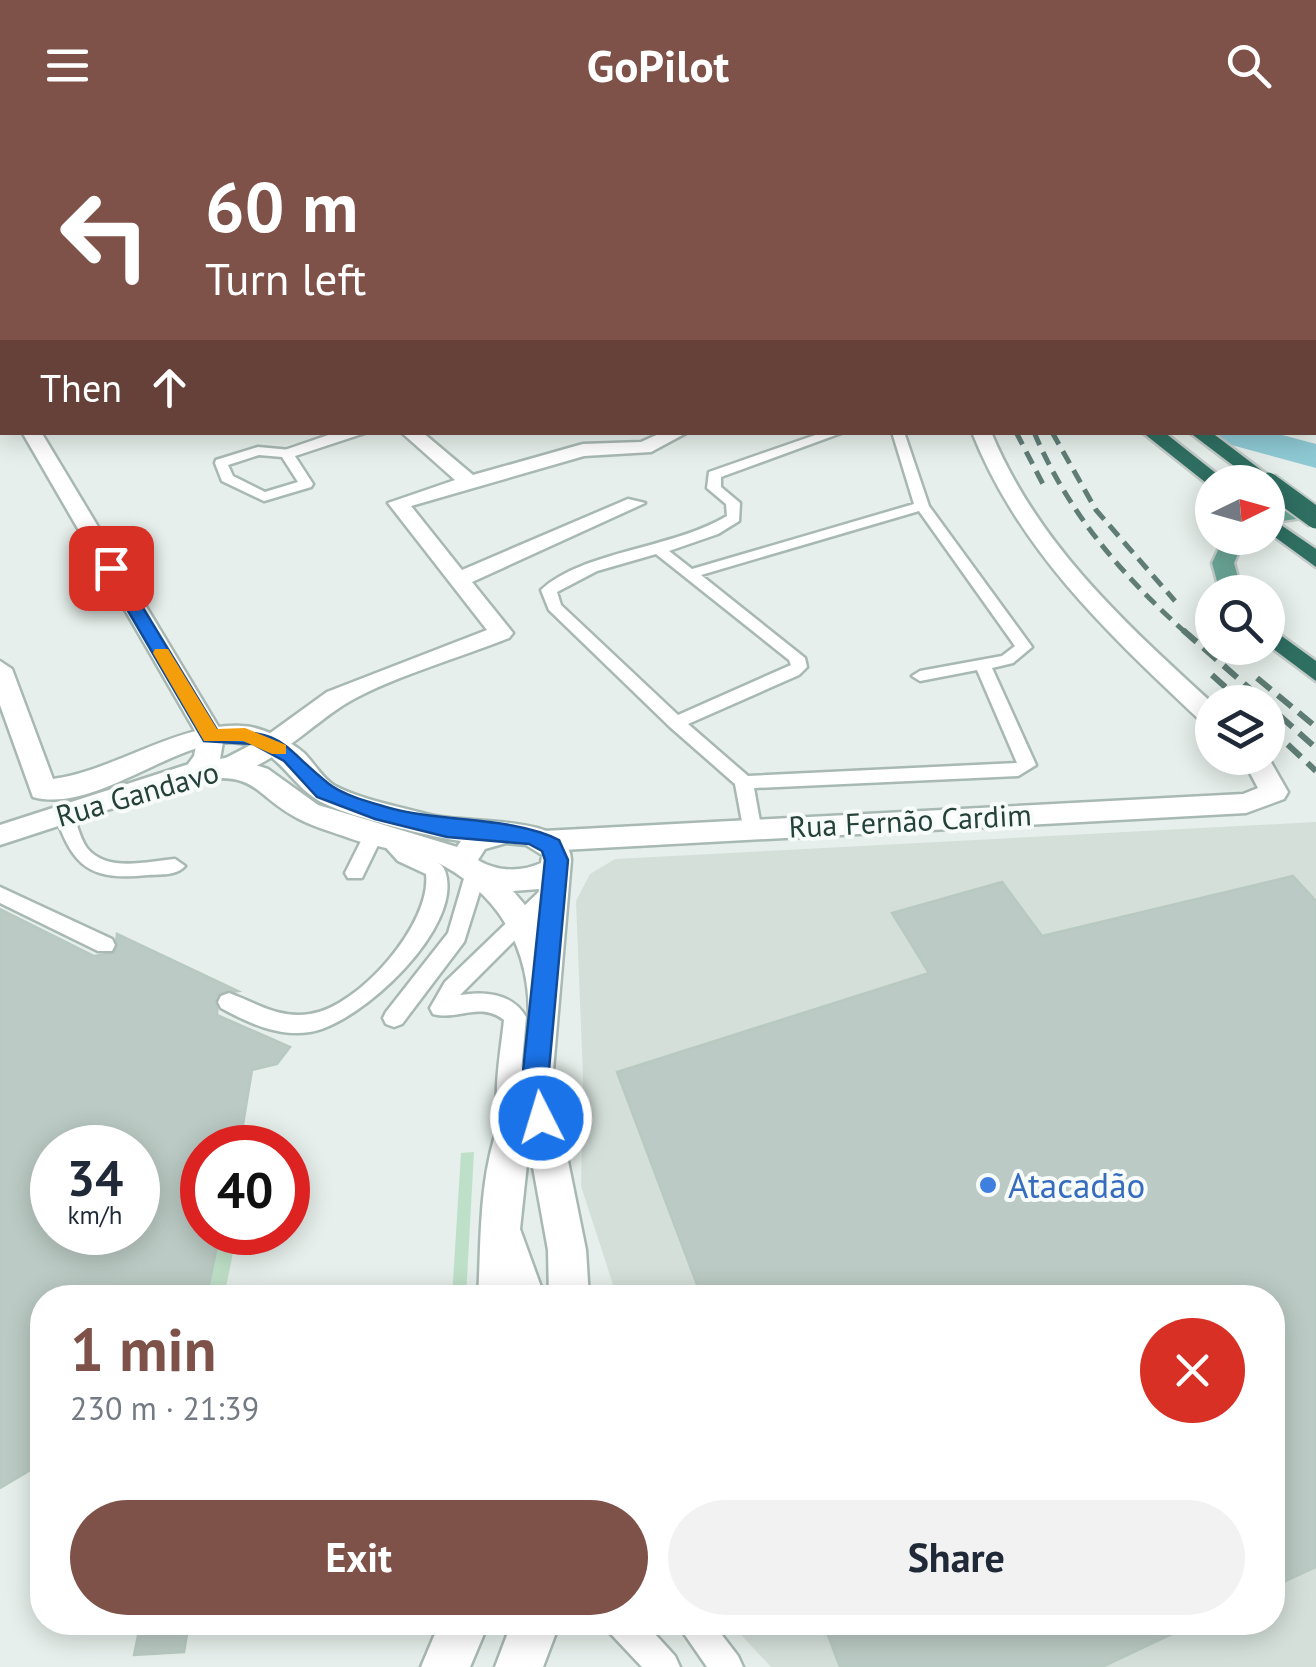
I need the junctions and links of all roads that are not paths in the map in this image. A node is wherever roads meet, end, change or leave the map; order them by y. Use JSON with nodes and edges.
{"nodes":[{"id":1,"x":33,"y":435,"type":"edge"},
{"id":2,"x":349,"y":435,"type":"edge"},
{"id":3,"x":414,"y":435,"type":"edge"},
{"id":4,"x":673,"y":435,"type":"edge"},
{"id":5,"x":830,"y":435,"type":"edge"},
{"id":6,"x":899,"y":435,"type":"edge"},
{"id":7,"x":983,"y":435,"type":"edge"},
{"id":8,"x":1155,"y":435,"type":"edge"},
{"id":9,"x":1202,"y":435,"type":"edge"},
{"id":10,"x":286,"y":453,"type":"junction"},
{"id":11,"x":1195,"y":465,"type":"edge"},
{"id":12,"x":1244,"y":465,"type":"edge"},
{"id":13,"x":468,"y":481,"type":"junction"},
{"id":14,"x":1285,"y":495,"type":"edge"},
{"id":15,"x":635,"y":502,"type":"dead end"},
{"id":16,"x":922,"y":506,"type":"junction"},
{"id":17,"x":1316,"y":510,"type":"edge"},
{"id":18,"x":1285,"y":516,"type":"edge"},
{"id":19,"x":1316,"y":518,"type":"edge"},
{"id":20,"x":1285,"y":534,"type":"edge"},
{"id":21,"x":659,"y":550,"type":"junction"},
{"id":22,"x":1316,"y":560,"type":"edge"},
{"id":23,"x":689,"y":574,"type":"junction"},
{"id":24,"x":456,"y":580,"type":"junction"},
{"id":25,"x":1285,"y":647,"type":"edge"},
{"id":26,"x":984,"y":665,"type":"junction"},
{"id":27,"x":0,"y":669,"type":"edge"},
{"id":28,"x":1316,"y":673,"type":"edge"},
{"id":29,"x":920,"y":676,"type":"dead end"},
{"id":30,"x":1195,"y":702,"type":"edge"},
{"id":31,"x":676,"y":723,"type":"junction"},
{"id":32,"x":211,"y":736,"type":"junction"},
{"id":33,"x":271,"y":745,"type":"junction"},
{"id":34,"x":231,"y":766,"type":"junction"},
{"id":35,"x":196,"y":771,"type":"junction"},
{"id":36,"x":1264,"y":775,"type":"edge"},
{"id":37,"x":744,"y":782,"type":"junction"},
{"id":38,"x":43,"y":790,"type":"junction"},
{"id":39,"x":64,"y":814,"type":"junction"},
{"id":40,"x":752,"y":828,"type":"junction"},
{"id":41,"x":9,"y":832,"type":"edge"},
{"id":42,"x":489,"y":834,"type":"junction"},
{"id":43,"x":381,"y":838,"type":"junction"},
{"id":44,"x":176,"y":866,"type":"dead end"},
{"id":45,"x":550,"y":867,"type":"junction"},
{"id":46,"x":474,"y":871,"type":"junction"},
{"id":47,"x":355,"y":873,"type":"dead end"},
{"id":48,"x":0,"y":894,"type":"edge"},
{"id":49,"x":523,"y":922,"type":"junction"},
{"id":50,"x":105,"y":946,"type":"dead end"},
{"id":51,"x":544,"y":980,"type":"junction"},
{"id":52,"x":228,"y":1002,"type":"dead end"},
{"id":53,"x":394,"y":1018,"type":"dead end"},
{"id":54,"x":535,"y":1081,"type":"junction"},
{"id":55,"x":512,"y":1138,"type":"junction"},
{"id":56,"x":501,"y":1227,"type":"junction"},
{"id":57,"x":566,"y":1250,"type":"junction"},
{"id":58,"x":499,"y":1285,"type":"edge"},
{"id":59,"x":521,"y":1285,"type":"edge"},
{"id":60,"x":568,"y":1285,"type":"edge"},
{"id":61,"x":578,"y":1285,"type":"edge"},
{"id":62,"x":459,"y":1635,"type":"edge"},
{"id":63,"x":531,"y":1635,"type":"edge"},
{"id":64,"x":633,"y":1635,"type":"edge"},
{"id":65,"x":702,"y":1635,"type":"edge"},
{"id":66,"x":446,"y":1667,"type":"edge"},
{"id":67,"x":520,"y":1667,"type":"edge"},
{"id":68,"x":664,"y":1667,"type":"edge"},
{"id":69,"x":727,"y":1667,"type":"edge"}],
"edges":[{"from":1,"to":32,"type":"street"},
{"from":2,"to":10,"type":"street"},
{"from":3,"to":13,"type":"street"},
{"from":4,"to":13,"type":"street"},
{"from":5,"to":21,"type":"lane"},
{"from":6,"to":16,"type":"lane"},
{"from":7,"to":30,"type":"street"},
{"from":8,"to":11,"type":"highway"},
{"from":9,"to":12,"type":"highway"},
{"from":10,"to":10,"type":"lane"},
{"from":13,"to":24,"type":"street"},
{"from":14,"to":19,"type":"highway","bridge":true},
{"from":15,"to":24,"type":"street"},
{"from":16,"to":23,"type":"lane"},
{"from":16,"to":26,"type":"lane"},
{"from":17,"to":18,"type":"main road"},
{"from":20,"to":22,"type":"highway"},
{"from":21,"to":23,"type":"lane"},
{"from":21,"to":31,"type":"lane"},
{"from":23,"to":31,"type":"lane"},
{"from":24,"to":33,"type":"street","name":"Rua Gandavo"},
{"from":25,"to":28,"type":"highway"},
{"from":26,"to":29,"type":"lane"},
{"from":26,"to":37,"type":"lane"},
{"from":27,"to":38,"type":"street"},
{"from":31,"to":37,"type":"lane"},
{"from":32,"to":33,"type":"street","name":"Rua Gandavo"},
{"from":32,"to":35,"type":"street"},
{"from":32,"to":38,"type":"street","name":"Rua Gandavo"},
{"from":33,"to":34,"type":"street","name":"Rua Gandavo"},
{"from":33,"to":42,"type":"street"},
{"from":34,"to":35,"type":"street","name":"Rua Gandavo"},
{"from":34,"to":43,"type":"street"},
{"from":35,"to":39,"type":"street","name":"Rua Gandavo"},
{"from":36,"to":40,"type":"street","name":"Rua Fernão Cardim"},
{"from":37,"to":40,"type":"lane"},
{"from":38,"to":41,"type":"street"},
{"from":39,"to":41,"type":"street","name":"Rua Gandavo"},
{"from":39,"to":44,"type":"lane"},
{"from":40,"to":45,"type":"street","name":"Rua Fernão Cardim"},
{"from":42,"to":45,"type":"street"},
{"from":42,"to":46,"type":"street"},
{"from":43,"to":46,"type":"street"},
{"from":43,"to":47,"type":"lane"},
{"from":43,"to":52,"type":"lane"},
{"from":45,"to":46,"type":"street"},
{"from":45,"to":49,"type":"lane"},
{"from":45,"to":51,"type":"street"},
{"from":46,"to":49,"type":"street"},
{"from":46,"to":53,"type":"lane"},
{"from":48,"to":50,"type":"lane"},
{"from":49,"to":51,"type":"street"},
{"from":49,"to":55,"type":"lane"},
{"from":51,"to":54,"type":"street"},
{"from":54,"to":55,"type":"street"},
{"from":54,"to":57,"type":"street"},
{"from":55,"to":56,"type":"street"},
{"from":56,"to":58,"type":"street"},
{"from":56,"to":59,"type":"street"},
{"from":57,"to":60,"type":"street"},
{"from":57,"to":61,"type":"lane"},
{"from":62,"to":66,"type":"street"},
{"from":63,"to":67,"type":"street"},
{"from":64,"to":68,"type":"lane"},
{"from":65,"to":69,"type":"lane"}]}
